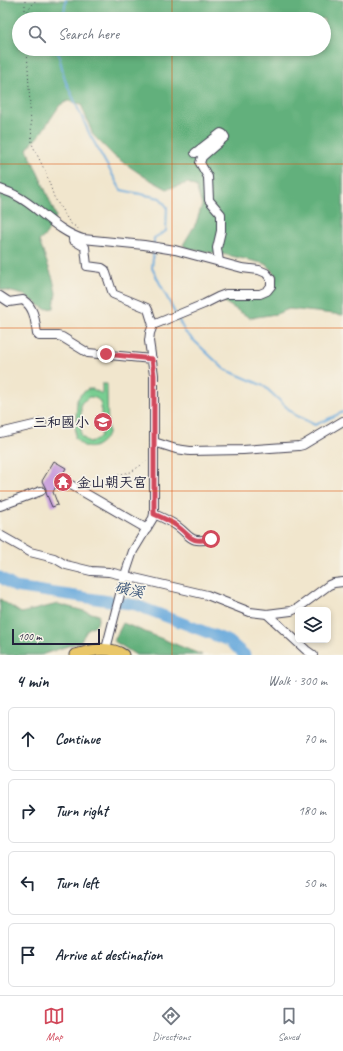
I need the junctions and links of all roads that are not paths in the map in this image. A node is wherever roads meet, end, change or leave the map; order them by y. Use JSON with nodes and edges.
{"nodes":[{"id":1,"x":195,"y":153,"type":"dead end"},
{"id":2,"x":0,"y":189,"type":"edge"},
{"id":3,"x":74,"y":236,"type":"junction"},
{"id":4,"x":219,"y":262,"type":"junction"},
{"id":5,"x":0,"y":296,"type":"edge"},
{"id":6,"x":154,"y":325,"type":"junction"},
{"id":7,"x":152,"y":359,"type":"junction"},
{"id":8,"x":343,"y":421,"type":"edge"},
{"id":9,"x":42,"y":423,"type":"dead end"},
{"id":10,"x":0,"y":433,"type":"edge"},
{"id":11,"x":154,"y":442,"type":"junction"},
{"id":12,"x":71,"y":485,"type":"dead end"},
{"id":13,"x":41,"y":491,"type":"dead end"},
{"id":14,"x":0,"y":506,"type":"edge"},
{"id":15,"x":154,"y":514,"type":"junction"},
{"id":16,"x":147,"y":529,"type":"junction"},
{"id":17,"x":0,"y":535,"type":"edge"},
{"id":18,"x":211,"y":539,"type":"dead end"},
{"id":19,"x":124,"y":577,"type":"junction"},
{"id":20,"x":343,"y":582,"type":"edge"},
{"id":21,"x":267,"y":614,"type":"junction"},
{"id":22,"x":106,"y":649,"type":"junction"},
{"id":23,"x":75,"y":655,"type":"edge"},
{"id":24,"x":123,"y":655,"type":"edge"},
{"id":25,"x":314,"y":655,"type":"edge"}],
"edges":[{"from":1,"to":4,"type":"street"},
{"from":2,"to":3,"type":"street"},
{"from":3,"to":4,"type":"street"},
{"from":3,"to":6,"type":"street"},
{"from":4,"to":6,"type":"street"},
{"from":5,"to":7,"type":"street"},
{"from":6,"to":7,"type":"street"},
{"from":7,"to":11,"type":"street"},
{"from":8,"to":11,"type":"street"},
{"from":9,"to":10,"type":"street"},
{"from":11,"to":15,"type":"street"},
{"from":12,"to":16,"type":"street"},
{"from":13,"to":14,"type":"street"},
{"from":15,"to":16,"type":"street"},
{"from":15,"to":18,"type":"street"},
{"from":16,"to":19,"type":"street"},
{"from":17,"to":19,"type":"street"},
{"from":19,"to":21,"type":"street"},
{"from":19,"to":22,"type":"street"},
{"from":20,"to":21,"type":"street"},
{"from":21,"to":25,"type":"street"},
{"from":22,"to":23,"type":"main road"},
{"from":22,"to":24,"type":"main road"}]}
